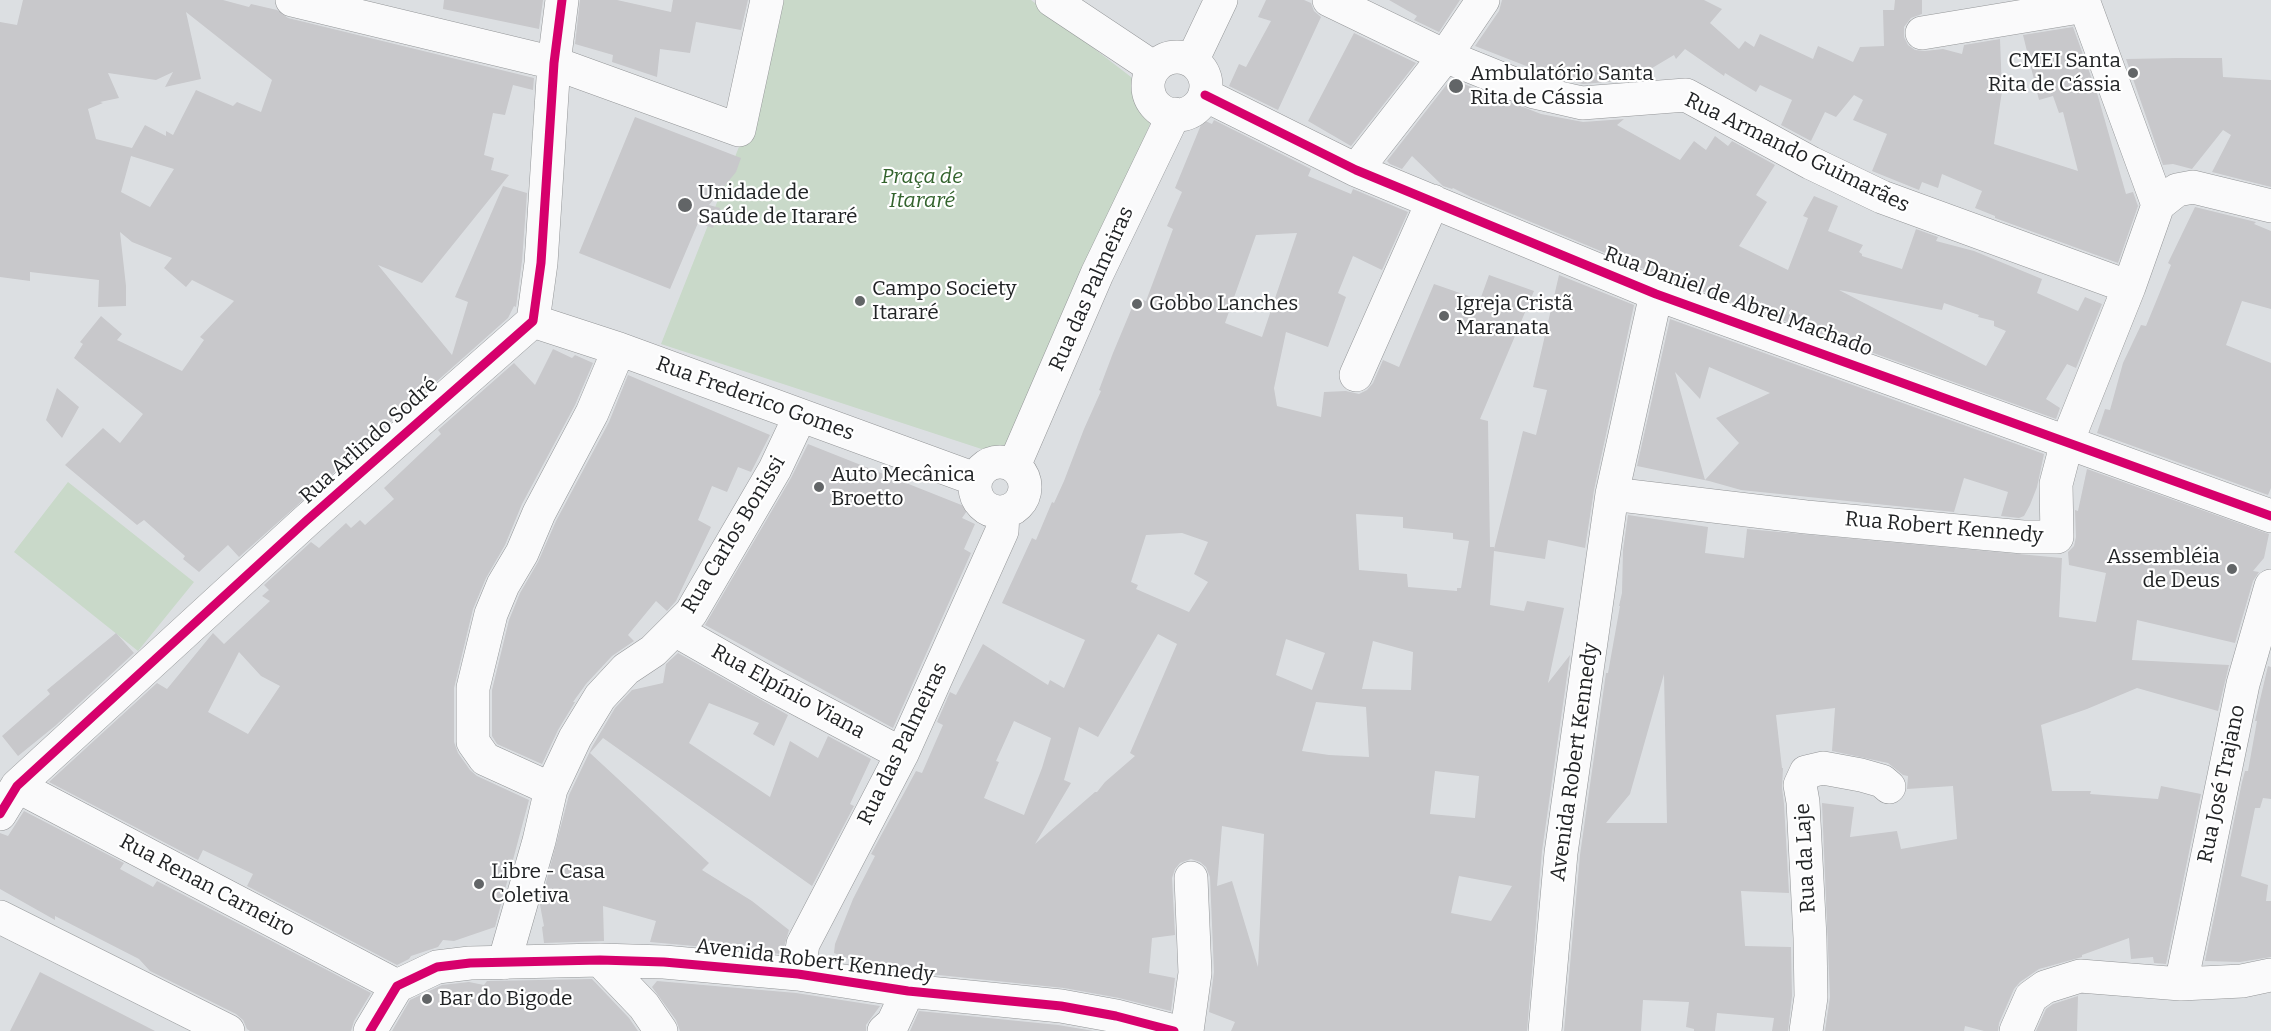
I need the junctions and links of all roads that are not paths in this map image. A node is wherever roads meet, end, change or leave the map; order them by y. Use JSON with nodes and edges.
{"nodes":[{"id":1,"x":292,"y":0,"type":"edge"},
{"id":2,"x":562,"y":0,"type":"edge"},
{"id":3,"x":767,"y":0,"type":"edge"},
{"id":4,"x":1052,"y":0,"type":"edge"},
{"id":5,"x":1221,"y":0,"type":"edge"},
{"id":6,"x":1329,"y":0,"type":"edge"},
{"id":7,"x":1483,"y":0,"type":"edge"},
{"id":8,"x":2084,"y":3,"type":"edge"},
{"id":9,"x":1923,"y":33,"type":"dead end"},
{"id":10,"x":1445,"y":56,"type":"junction"},
{"id":11,"x":1192,"y":61,"type":"junction"},
{"id":12,"x":554,"y":63,"type":"junction"},
{"id":13,"x":1154,"y":68,"type":"junction"},
{"id":14,"x":1205,"y":95,"type":"junction"},
{"id":15,"x":1174,"y":114,"type":"junction"},
{"id":16,"x":1356,"y":170,"type":"junction"},
{"id":17,"x":1433,"y":201,"type":"junction"},
{"id":18,"x":2158,"y":205,"type":"junction"},
{"id":19,"x":2271,"y":206,"type":"edge"},
{"id":20,"x":2129,"y":287,"type":"junction"},
{"id":21,"x":1656,"y":294,"type":"junction"},
{"id":22,"x":533,"y":321,"type":"junction"},
{"id":23,"x":619,"y":349,"type":"junction"},
{"id":24,"x":1356,"y":375,"type":"dead end"},
{"id":25,"x":800,"y":416,"type":"junction"},
{"id":26,"x":2067,"y":442,"type":"junction"},
{"id":27,"x":1014,"y":466,"type":"junction"},
{"id":28,"x":975,"y":479,"type":"junction"},
{"id":29,"x":1612,"y":494,"type":"junction"},
{"id":30,"x":1003,"y":513,"type":"junction"},
{"id":31,"x":2271,"y":516,"type":"edge"},
{"id":32,"x":2271,"y":586,"type":"edge"},
{"id":33,"x":675,"y":630,"type":"junction"},
{"id":34,"x":902,"y":753,"type":"junction"},
{"id":35,"x":16,"y":786,"type":"junction"},
{"id":36,"x":1889,"y":787,"type":"dead end"},
{"id":37,"x":551,"y":789,"type":"junction"},
{"id":38,"x":0,"y":814,"type":"edge"},
{"id":39,"x":1191,"y":878,"type":"dead end"},
{"id":40,"x":0,"y":917,"type":"edge"},
{"id":41,"x":600,"y":960,"type":"junction"},
{"id":42,"x":504,"y":963,"type":"junction"},
{"id":43,"x":798,"y":974,"type":"junction"},
{"id":44,"x":2271,"y":975,"type":"edge"},
{"id":45,"x":2181,"y":984,"type":"junction"},
{"id":46,"x":397,"y":986,"type":"junction"},
{"id":47,"x":908,"y":991,"type":"junction"},
{"id":48,"x":228,"y":1031,"type":"edge"},
{"id":49,"x":370,"y":1031,"type":"edge"},
{"id":50,"x":661,"y":1031,"type":"edge"},
{"id":51,"x":884,"y":1031,"type":"edge"},
{"id":52,"x":1174,"y":1031,"type":"edge"},
{"id":53,"x":1187,"y":1031,"type":"edge"},
{"id":54,"x":1545,"y":1031,"type":"edge"},
{"id":55,"x":1806,"y":1031,"type":"edge"},
{"id":56,"x":2016,"y":1031,"type":"edge"}],
"edges":[{"from":1,"to":12,"type":"street"},
{"from":2,"to":12,"type":"street"},
{"from":3,"to":12,"type":"street"},
{"from":4,"to":13,"type":"street"},
{"from":5,"to":11,"type":"street"},
{"from":6,"to":10,"type":"street","name":"Rua Armando Guimarães"},
{"from":7,"to":10,"type":"street"},
{"from":8,"to":9,"type":"street"},
{"from":8,"to":18,"type":"street"},
{"from":10,"to":16,"type":"street"},
{"from":10,"to":20,"type":"street","name":"Rua Armando Guimarães"},
{"from":11,"to":13,"type":"street"},
{"from":11,"to":14,"type":"street"},
{"from":12,"to":22,"type":"street"},
{"from":13,"to":15,"type":"street"},
{"from":14,"to":15,"type":"street"},
{"from":14,"to":16,"type":"street","name":"Rua Daniel de Abrel Machado"},
{"from":15,"to":27,"type":"street","name":"Rua das Palmeiras"},
{"from":16,"to":17,"type":"street","name":"Rua Daniel de Abrel Machado"},
{"from":17,"to":21,"type":"street","name":"Rua Daniel de Abrel Machado"},
{"from":17,"to":24,"type":"street"},
{"from":18,"to":19,"type":"street"},
{"from":18,"to":20,"type":"street","name":"Rua Robert Kennedy"},
{"from":20,"to":26,"type":"street","name":"Rua Robert Kennedy"},
{"from":21,"to":26,"type":"street","name":"Rua Daniel de Abrel Machado"},
{"from":21,"to":29,"type":"street","name":"Avenida Robert Kennedy"},
{"from":22,"to":23,"type":"street","name":"Rua Frederico Gomes"},
{"from":22,"to":35,"type":"street","name":"Rua Arlindo Sodré"},
{"from":23,"to":25,"type":"street","name":"Rua Frederico Gomes"},
{"from":23,"to":37,"type":"street"},
{"from":25,"to":28,"type":"street","name":"Rua Frederico Gomes"},
{"from":25,"to":33,"type":"street","name":"Rua Carlos Bonissi"},
{"from":26,"to":29,"type":"street","name":"Rua Robert Kennedy"},
{"from":26,"to":31,"type":"street","name":"Rua Daniel de Abrel Machado"},
{"from":27,"to":28,"type":"street"},
{"from":27,"to":30,"type":"street"},
{"from":28,"to":30,"type":"street"},
{"from":29,"to":54,"type":"street","name":"Avenida Robert Kennedy"},
{"from":30,"to":34,"type":"street","name":"Rua das Palmeiras"},
{"from":32,"to":45,"type":"street","name":"Rua José Trajano"},
{"from":33,"to":34,"type":"street","name":"Rua Elpínio Viana"},
{"from":33,"to":37,"type":"street","name":"Rua Carlos Bonissi"},
{"from":34,"to":43,"type":"street","name":"Rua das Palmeiras"},
{"from":35,"to":38,"type":"street","name":"Rua Arlindo Sodré"},
{"from":35,"to":46,"type":"street","name":"Rua Renan Carneiro"},
{"from":36,"to":55,"type":"street","name":"Rua da Laje"},
{"from":37,"to":42,"type":"street","name":"Rua Carlos Bonissi"},
{"from":39,"to":53,"type":"street"},
{"from":40,"to":48,"type":"street"},
{"from":41,"to":42,"type":"street","name":"Avenida Robert Kennedy"},
{"from":41,"to":43,"type":"street","name":"Avenida Robert Kennedy"},
{"from":41,"to":50,"type":"street"},
{"from":42,"to":46,"type":"street","name":"Avenida Robert Kennedy"},
{"from":43,"to":47,"type":"street","name":"Avenida Robert Kennedy"},
{"from":44,"to":45,"type":"street"},
{"from":45,"to":56,"type":"street"},
{"from":46,"to":49,"type":"street"},
{"from":47,"to":51,"type":"street"},
{"from":47,"to":52,"type":"street","name":"Avenida Robert Kennedy"}]}
